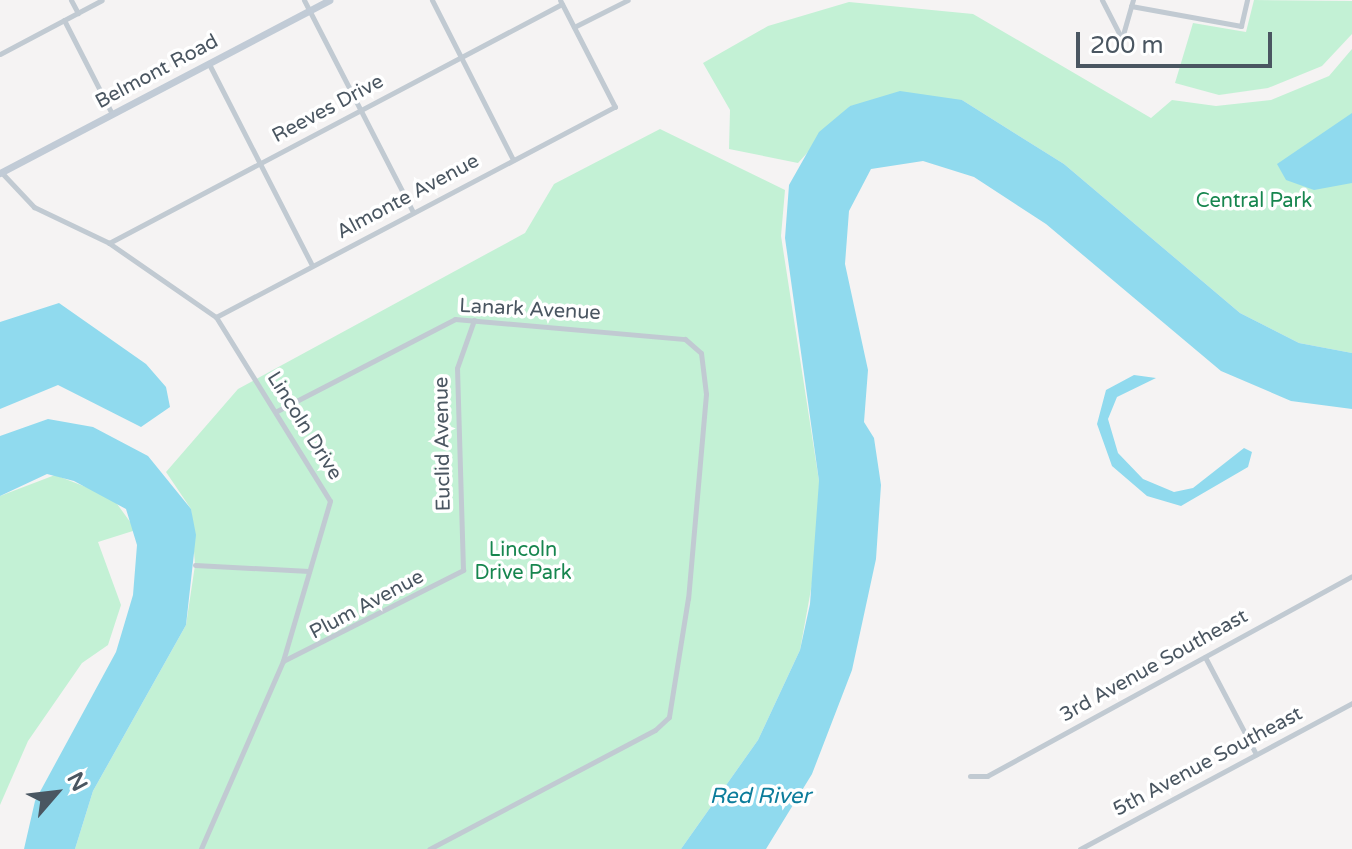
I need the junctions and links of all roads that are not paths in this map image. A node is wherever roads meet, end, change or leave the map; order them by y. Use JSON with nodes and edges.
{"nodes":[{"id":1,"x":71,"y":0,"type":"edge"},
{"id":2,"x":102,"y":0,"type":"edge"},
{"id":3,"x":304,"y":0,"type":"edge"},
{"id":4,"x":329,"y":0,"type":"edge"},
{"id":5,"x":432,"y":0,"type":"edge"},
{"id":6,"x":628,"y":0,"type":"edge"},
{"id":7,"x":1102,"y":0,"type":"edge"},
{"id":8,"x":1247,"y":0,"type":"edge"},
{"id":9,"x":561,"y":2,"type":"edge"},
{"id":10,"x":1132,"y":3,"type":"edge"},
{"id":11,"x":309,"y":11,"type":"junction"},
{"id":12,"x":78,"y":13,"type":"junction"},
{"id":13,"x":64,"y":20,"type":"junction"},
{"id":14,"x":574,"y":27,"type":"junction"},
{"id":15,"x":0,"y":54,"type":"edge"},
{"id":16,"x":461,"y":57,"type":"junction"},
{"id":17,"x":209,"y":64,"type":"junction"},
{"id":18,"x":361,"y":110,"type":"junction"},
{"id":19,"x":112,"y":114,"type":"junction"},
{"id":20,"x":513,"y":160,"type":"junction"},
{"id":21,"x":260,"y":163,"type":"junction"},
{"id":22,"x":0,"y":173,"type":"edge"},
{"id":23,"x":413,"y":212,"type":"junction"},
{"id":24,"x":109,"y":243,"type":"junction"},
{"id":25,"x":312,"y":265,"type":"junction"},
{"id":26,"x":216,"y":317,"type":"junction"},
{"id":27,"x":474,"y":320,"type":"junction"},
{"id":28,"x":277,"y":411,"type":"junction"},
{"id":29,"x":195,"y":565,"type":"dead end"},
{"id":30,"x":463,"y":570,"type":"joint"},
{"id":31,"x":309,"y":571,"type":"junction"},
{"id":32,"x":1352,"y":576,"type":"edge"},
{"id":33,"x":1205,"y":657,"type":"junction"},
{"id":34,"x":283,"y":661,"type":"junction"},
{"id":35,"x":1352,"y":703,"type":"edge"},
{"id":36,"x":1256,"y":754,"type":"junction"},
{"id":37,"x":970,"y":776,"type":"dead end"},
{"id":38,"x":1088,"y":847,"type":"edge"},
{"id":39,"x":201,"y":849,"type":"edge"},
{"id":40,"x":429,"y":849,"type":"edge"},
{"id":41,"x":1080,"y":849,"type":"edge"}],
"edges":[{"from":1,"to":12,"type":"street"},
{"from":2,"to":12,"type":"street"},
{"from":3,"to":11,"type":"street"},
{"from":4,"to":11,"type":"street","name":"Belmont Road"},
{"from":5,"to":16,"type":"street"},
{"from":6,"to":14,"type":"street"},
{"from":7,"to":10,"type":"street"},
{"from":8,"to":10,"type":"street"},
{"from":9,"to":14,"type":"street"},
{"from":9,"to":16,"type":"street","name":"Reeves Drive"},
{"from":11,"to":17,"type":"street","name":"Belmont Road"},
{"from":11,"to":18,"type":"street"},
{"from":12,"to":13,"type":"street"},
{"from":13,"to":15,"type":"street"},
{"from":13,"to":19,"type":"street"},
{"from":14,"to":20,"type":"street","name":"Almonte Avenue"},
{"from":16,"to":18,"type":"street","name":"Reeves Drive"},
{"from":16,"to":20,"type":"street"},
{"from":17,"to":19,"type":"street","name":"Belmont Road"},
{"from":17,"to":21,"type":"street"},
{"from":18,"to":21,"type":"street","name":"Reeves Drive"},
{"from":18,"to":23,"type":"street"},
{"from":19,"to":22,"type":"street","name":"Belmont Road"},
{"from":20,"to":23,"type":"street","name":"Almonte Avenue"},
{"from":21,"to":24,"type":"street","name":"Reeves Drive"},
{"from":21,"to":25,"type":"street"},
{"from":22,"to":24,"type":"street","name":"Lincoln Drive"},
{"from":23,"to":25,"type":"street","name":"Almonte Avenue"},
{"from":24,"to":26,"type":"street","name":"Lincoln Drive"},
{"from":25,"to":26,"type":"street","name":"Almonte Avenue"},
{"from":26,"to":28,"type":"street","name":"Lincoln Drive"},
{"from":27,"to":28,"type":"street","name":"Lanark Avenue"},
{"from":27,"to":30,"type":"street","name":"Euclid Avenue"},
{"from":27,"to":40,"type":"street","name":"Lanark Avenue"},
{"from":28,"to":31,"type":"street","name":"Lincoln Drive"},
{"from":29,"to":31,"type":"street"},
{"from":30,"to":34,"type":"street","name":"Plum Avenue"},
{"from":31,"to":34,"type":"street","name":"Lincoln Drive"},
{"from":32,"to":33,"type":"street","name":"3rd Avenue Southeast"},
{"from":33,"to":36,"type":"street"},
{"from":33,"to":37,"type":"street","name":"3rd Avenue Southeast"},
{"from":34,"to":39,"type":"street","name":"Lincoln Drive"},
{"from":35,"to":36,"type":"street","name":"5th Avenue Southeast"},
{"from":36,"to":38,"type":"street","name":"5th Avenue Southeast"},
{"from":38,"to":41,"type":"street","name":"5th Avenue Southeast"}]}
